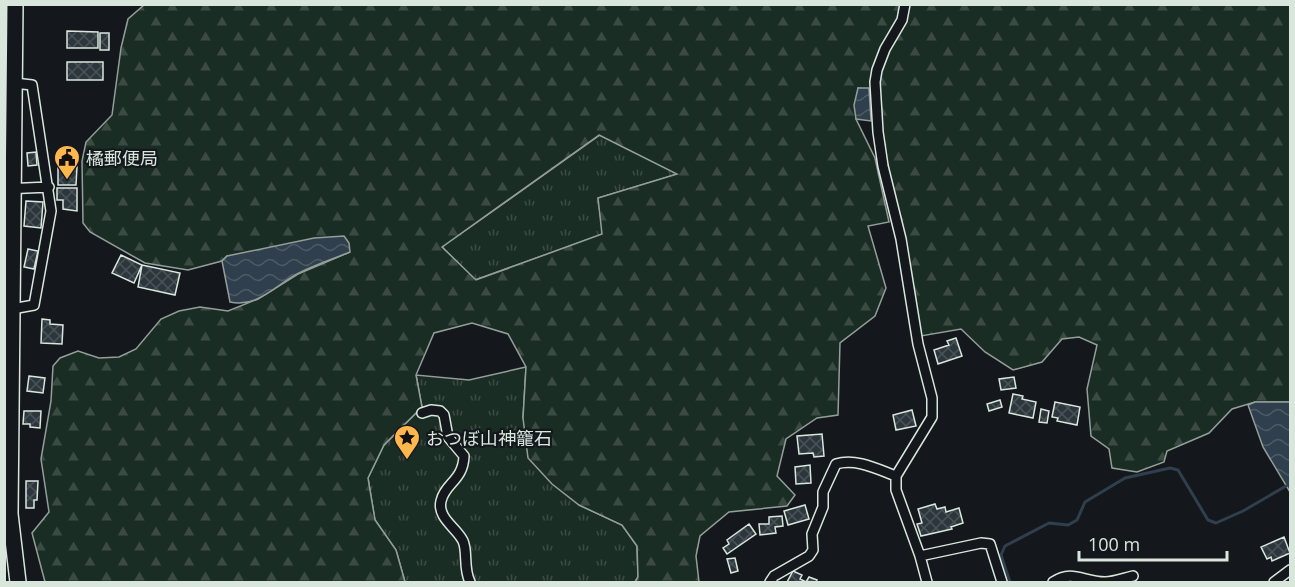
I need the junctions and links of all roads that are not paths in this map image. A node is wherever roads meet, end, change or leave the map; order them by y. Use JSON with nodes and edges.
{"nodes":[{"id":1,"x":15,"y":4,"type":"edge"},
{"id":2,"x":905,"y":4,"type":"edge"},
{"id":3,"x":14,"y":83,"type":"junction"},
{"id":4,"x":49,"y":187,"type":"junction"},
{"id":5,"x":8,"y":189,"type":"edge"},
{"id":6,"x":12,"y":309,"type":"junction"},
{"id":7,"x":422,"y":413,"type":"dead end"},
{"id":8,"x":7,"y":469,"type":"edge"},
{"id":9,"x":896,"y":476,"type":"junction"},
{"id":10,"x":920,"y":556,"type":"junction"},
{"id":11,"x":1290,"y":570,"type":"edge"},
{"id":12,"x":1133,"y":576,"type":"dead end"},
{"id":13,"x":18,"y":582,"type":"edge"},
{"id":14,"x":470,"y":582,"type":"edge"},
{"id":15,"x":770,"y":582,"type":"edge"},
{"id":16,"x":927,"y":582,"type":"edge"},
{"id":17,"x":1002,"y":582,"type":"edge"},
{"id":18,"x":1053,"y":582,"type":"edge"},
{"id":19,"x":1274,"y":582,"type":"edge"}],
"edges":[{"from":1,"to":3,"type":"highway"},
{"from":2,"to":9,"type":"street"},
{"from":3,"to":4,"type":"street"},
{"from":3,"to":5,"type":"highway"},
{"from":4,"to":5,"type":"street"},
{"from":4,"to":6,"type":"street"},
{"from":5,"to":6,"type":"highway"},
{"from":6,"to":8,"type":"highway"},
{"from":7,"to":14,"type":"street"},
{"from":8,"to":13,"type":"highway"},
{"from":9,"to":10,"type":"street"},
{"from":9,"to":15,"type":"street"},
{"from":10,"to":16,"type":"street"},
{"from":10,"to":17,"type":"street"},
{"from":11,"to":19,"type":"street"},
{"from":12,"to":18,"type":"street"}]}
